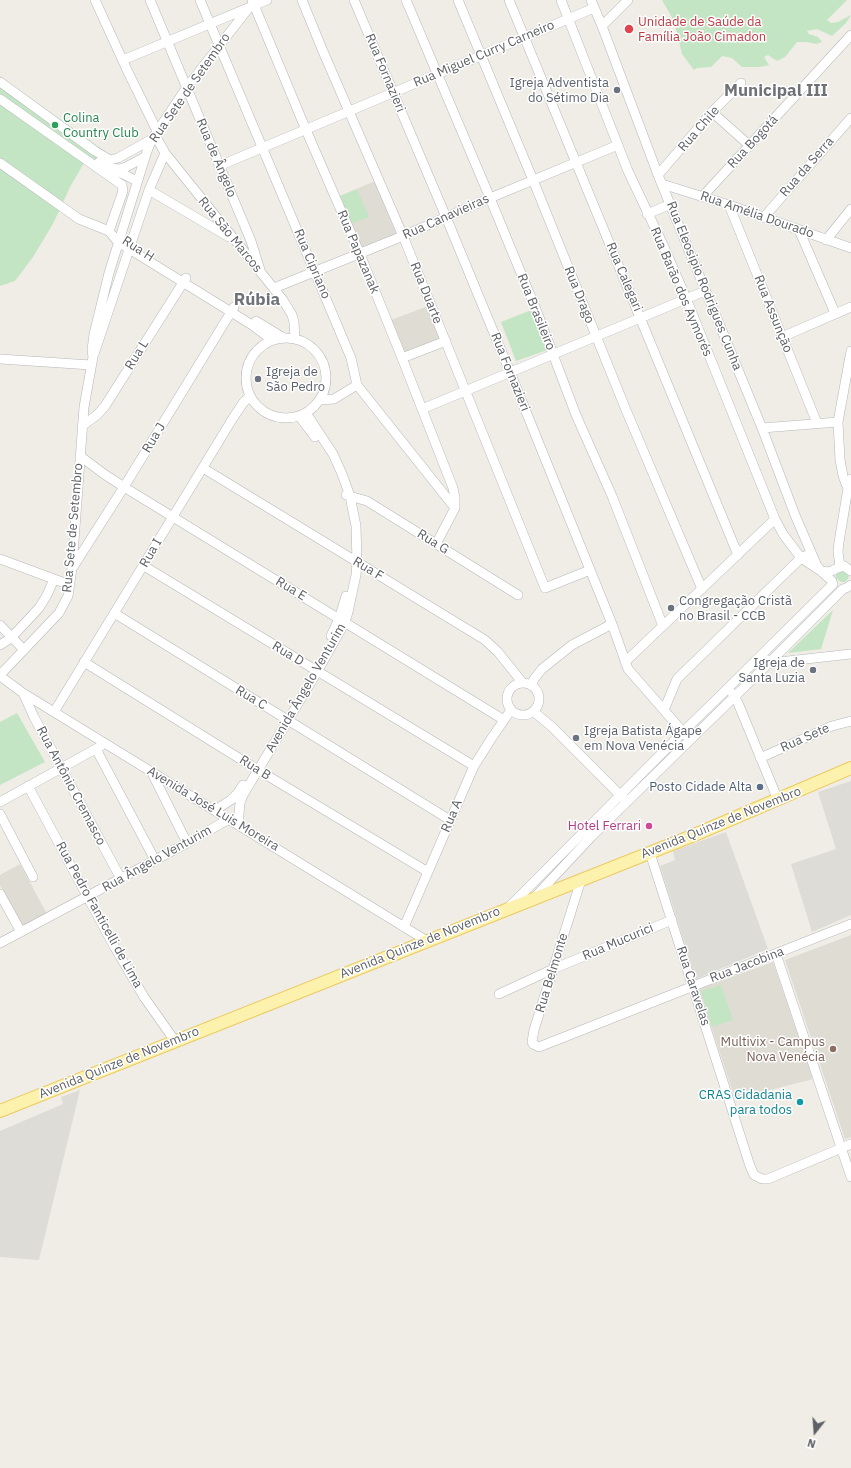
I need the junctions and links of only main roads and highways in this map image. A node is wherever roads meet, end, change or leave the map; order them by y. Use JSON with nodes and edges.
{"nodes":[{"id":1,"x":848,"y":772,"type":"edge"},
{"id":2,"x":0,"y":1110,"type":"edge"}],
"edges":[{"from":1,"to":2,"type":"main road","name":"Avenida Quinze de Novembro"}]}
